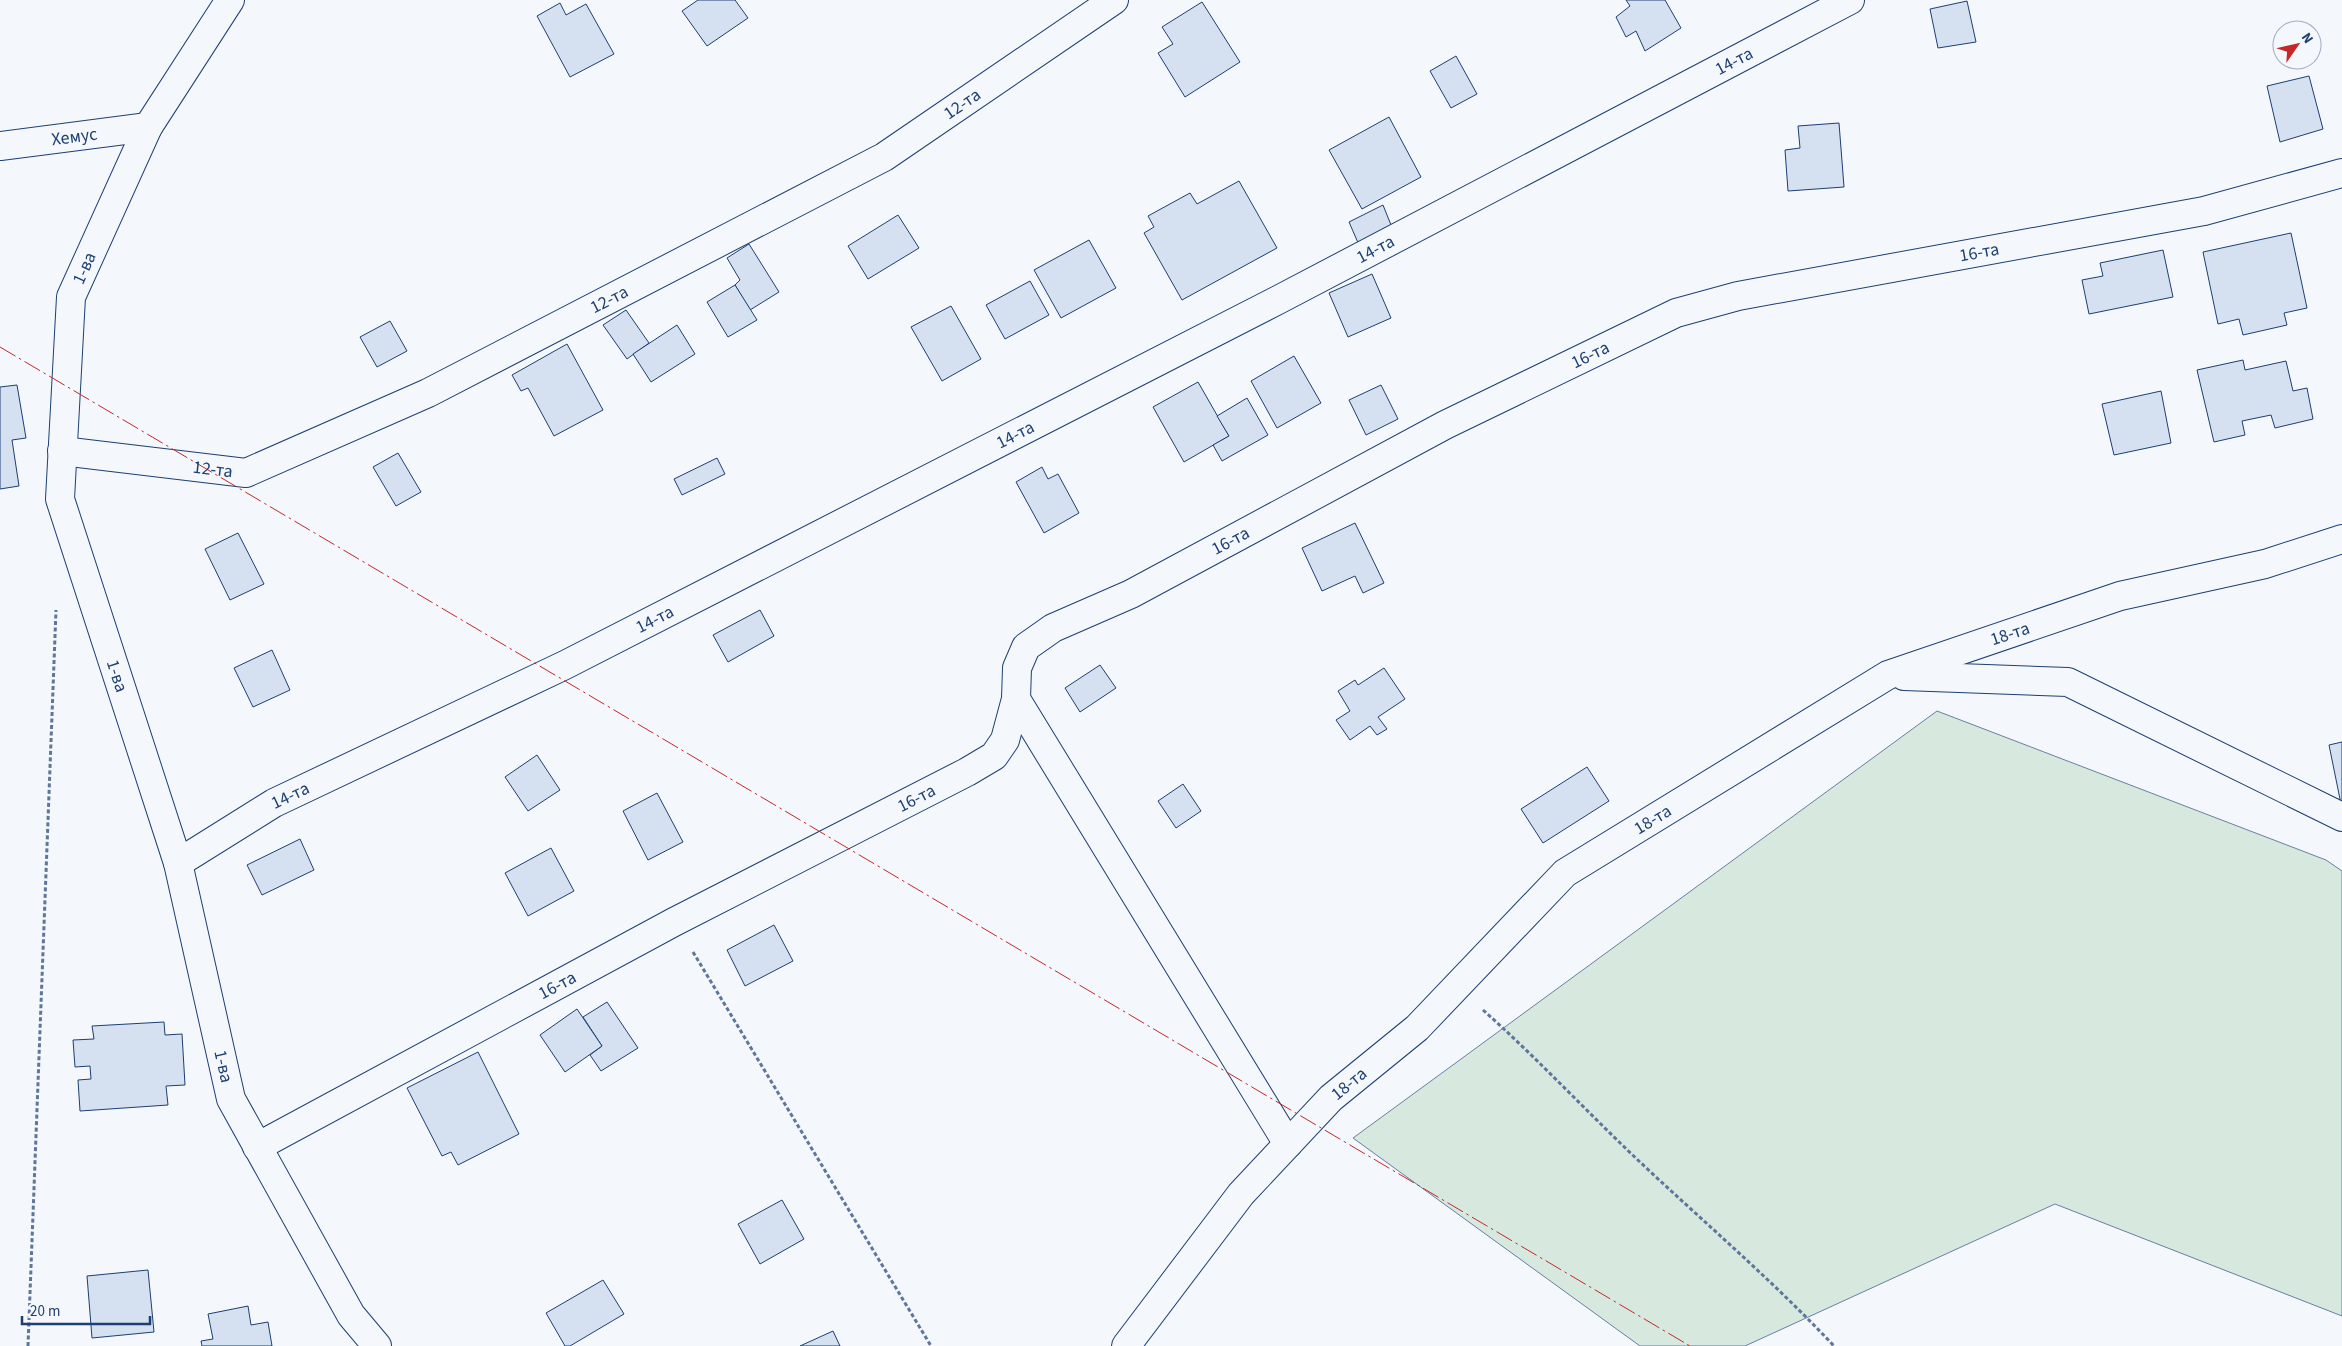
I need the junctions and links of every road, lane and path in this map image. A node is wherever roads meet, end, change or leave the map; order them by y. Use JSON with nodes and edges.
{"nodes":[{"id":1,"x":230,"y":0,"type":"edge"},
{"id":2,"x":1114,"y":0,"type":"edge"},
{"id":3,"x":1850,"y":0,"type":"edge"},
{"id":4,"x":148,"y":127,"type":"junction"},
{"id":5,"x":0,"y":146,"type":"edge"},
{"id":6,"x":2342,"y":173,"type":"edge"},
{"id":7,"x":62,"y":451,"type":"junction"},
{"id":8,"x":2342,"y":539,"type":"edge"},
{"id":9,"x":56,"y":609,"type":"dead end"},
{"id":10,"x":1888,"y":675,"type":"junction"},
{"id":11,"x":1016,"y":699,"type":"junction"},
{"id":12,"x":2342,"y":818,"type":"edge"},
{"id":13,"x":178,"y":862,"type":"junction"},
{"id":14,"x":674,"y":922,"type":"junction"},
{"id":15,"x":1457,"y":986,"type":"junction"},
{"id":16,"x":1288,"y":1144,"type":"junction"},
{"id":17,"x":257,"y":1147,"type":"junction"},
{"id":18,"x":28,"y":1346,"type":"edge"},
{"id":19,"x":377,"y":1346,"type":"edge"},
{"id":20,"x":931,"y":1346,"type":"edge"},
{"id":21,"x":1126,"y":1346,"type":"edge"},
{"id":22,"x":1834,"y":1346,"type":"edge"}],
"edges":[{"from":1,"to":4,"type":"street","name":"1-ва"},
{"from":2,"to":7,"type":"street","name":"12-та"},
{"from":3,"to":13,"type":"street","name":"14-та"},
{"from":4,"to":5,"type":"street","name":"Хемус"},
{"from":4,"to":7,"type":"street","name":"1-ва"},
{"from":6,"to":11,"type":"street","name":"16-та"},
{"from":7,"to":13,"type":"street","name":"1-ва"},
{"from":8,"to":10,"type":"street","name":"18-та"},
{"from":9,"to":18,"type":"path"},
{"from":10,"to":12,"type":"street"},
{"from":10,"to":15,"type":"street","name":"18-та"},
{"from":11,"to":14,"type":"street","name":"16-та"},
{"from":11,"to":16,"type":"street"},
{"from":13,"to":17,"type":"street","name":"1-ва"},
{"from":14,"to":17,"type":"street","name":"16-та"},
{"from":14,"to":20,"type":"path"},
{"from":15,"to":16,"type":"street","name":"18-та"},
{"from":15,"to":22,"type":"path"},
{"from":16,"to":21,"type":"street","name":"18-та"},
{"from":17,"to":19,"type":"street","name":"1-ва"}]}
